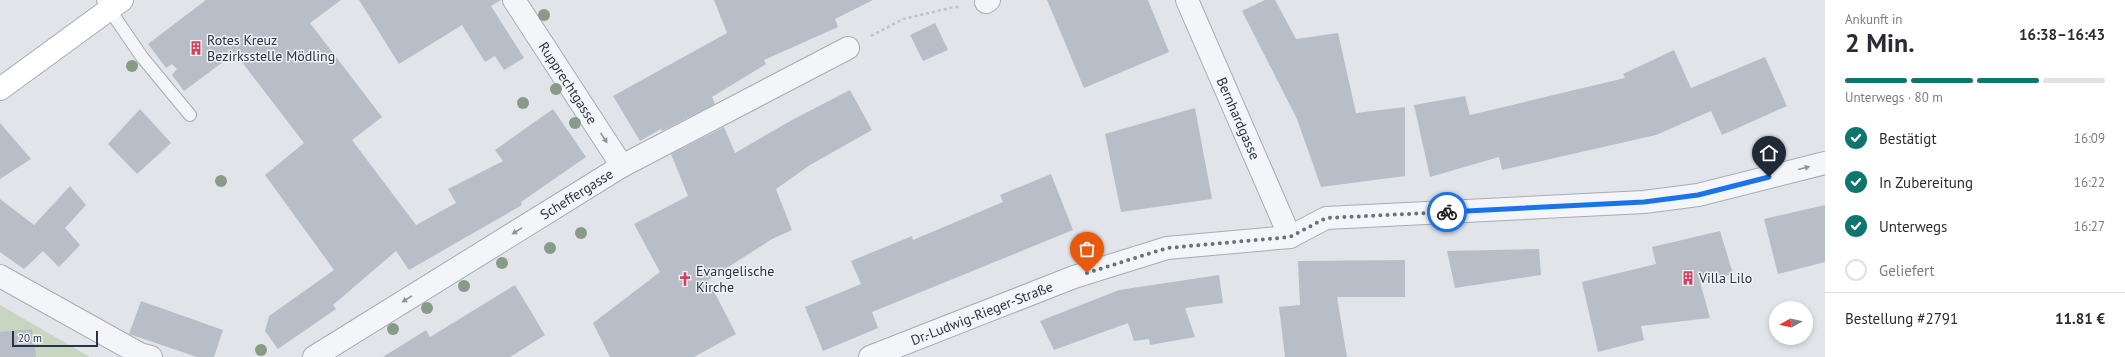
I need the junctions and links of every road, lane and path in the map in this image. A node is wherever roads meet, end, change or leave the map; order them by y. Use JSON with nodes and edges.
{"nodes":[{"id":1,"x":514,"y":0,"type":"edge"},
{"id":2,"x":1186,"y":0,"type":"edge"},
{"id":3,"x":987,"y":1,"type":"edge"},
{"id":4,"x":112,"y":3,"type":"edge"},
{"id":5,"x":848,"y":48,"type":"joint"},
{"id":6,"x":0,"y":89,"type":"edge"},
{"id":7,"x":190,"y":115,"type":"dead end"},
{"id":8,"x":1825,"y":163,"type":"edge"},
{"id":9,"x":622,"y":166,"type":"junction"},
{"id":10,"x":1290,"y":237,"type":"junction"},
{"id":11,"x":0,"y":276,"type":"edge"},
{"id":12,"x":151,"y":357,"type":"edge"},
{"id":13,"x":314,"y":357,"type":"edge"},
{"id":14,"x":870,"y":357,"type":"edge"}],
"edges":[{"from":1,"to":9,"type":"street","name":"Rupprechtgasse","one_way":true},
{"from":2,"to":10,"type":"street","name":"Bernhardgasse"},
{"from":3,"to":5,"type":"path"},
{"from":4,"to":6,"type":"main road"},
{"from":4,"to":7,"type":"lane"},
{"from":5,"to":9,"type":"street","name":"Scheffergasse"},
{"from":10,"to":8,"type":"street","name":"Dr.-Ludwig-Rieger-Straße","one_way":true},
{"from":9,"to":13,"type":"street","name":"Scheffergasse","one_way":true},
{"from":10,"to":14,"type":"street","name":"Dr.-Ludwig-Rieger-Straße"},
{"from":11,"to":12,"type":"street"}]}
